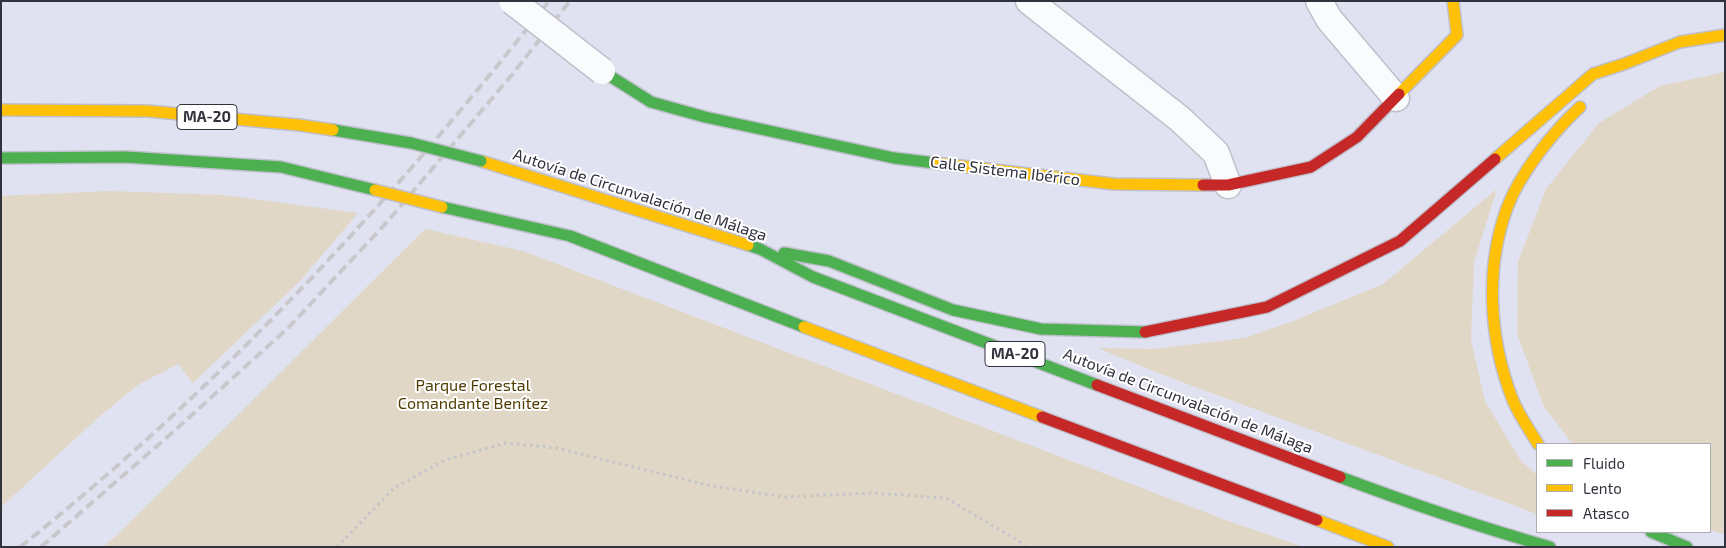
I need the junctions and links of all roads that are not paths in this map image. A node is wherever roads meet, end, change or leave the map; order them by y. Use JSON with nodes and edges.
{"nodes":[{"id":1,"x":512,"y":1,"type":"edge"},
{"id":2,"x":1029,"y":1,"type":"edge"},
{"id":3,"x":1319,"y":1,"type":"edge"},
{"id":4,"x":1453,"y":1,"type":"edge"},
{"id":5,"x":1725,"y":35,"type":"edge"},
{"id":6,"x":1624,"y":64,"type":"junction"},
{"id":7,"x":602,"y":70,"type":"joint"},
{"id":8,"x":1605,"y":84,"type":"dead end"},
{"id":9,"x":1396,"y":98,"type":"junction"},
{"id":10,"x":1590,"y":98,"type":"dead end"},
{"id":11,"x":1,"y":110,"type":"edge"},
{"id":12,"x":1,"y":158,"type":"edge"},
{"id":13,"x":1228,"y":185,"type":"junction"},
{"id":14,"x":760,"y":249,"type":"junction"},
{"id":15,"x":1537,"y":443,"type":"edge"},
{"id":16,"x":1653,"y":533,"type":"edge"},
{"id":17,"x":1388,"y":547,"type":"edge"},
{"id":18,"x":1550,"y":547,"type":"edge"},
{"id":19,"x":1687,"y":547,"type":"edge"}],
"edges":[{"from":1,"to":7,"type":"street","bridge":true},
{"from":2,"to":13,"type":"street"},
{"from":3,"to":9,"type":"street"},
{"from":4,"to":9,"type":"main road","name":"Calle Sistema Ibérico"},
{"from":5,"to":6,"type":"main road"},
{"from":6,"to":8,"type":"main road"},
{"from":6,"to":14,"type":"main road"},
{"from":7,"to":13,"type":"main road","name":"Calle Sistema Ibérico"},
{"from":9,"to":13,"type":"main road","name":"Calle Sistema Ibérico"},
{"from":10,"to":15,"type":"main road"},
{"from":11,"to":14,"type":"main road","name":"Autovía de Circunvalación de Málaga","number":"MA-20","bridge":true},
{"from":12,"to":17,"type":"main road","bridge":true},
{"from":14,"to":18,"type":"main road","name":"Autovía de Circunvalación de Málaga","number":"MA-20"},
{"from":16,"to":19,"type":"main road"}]}
